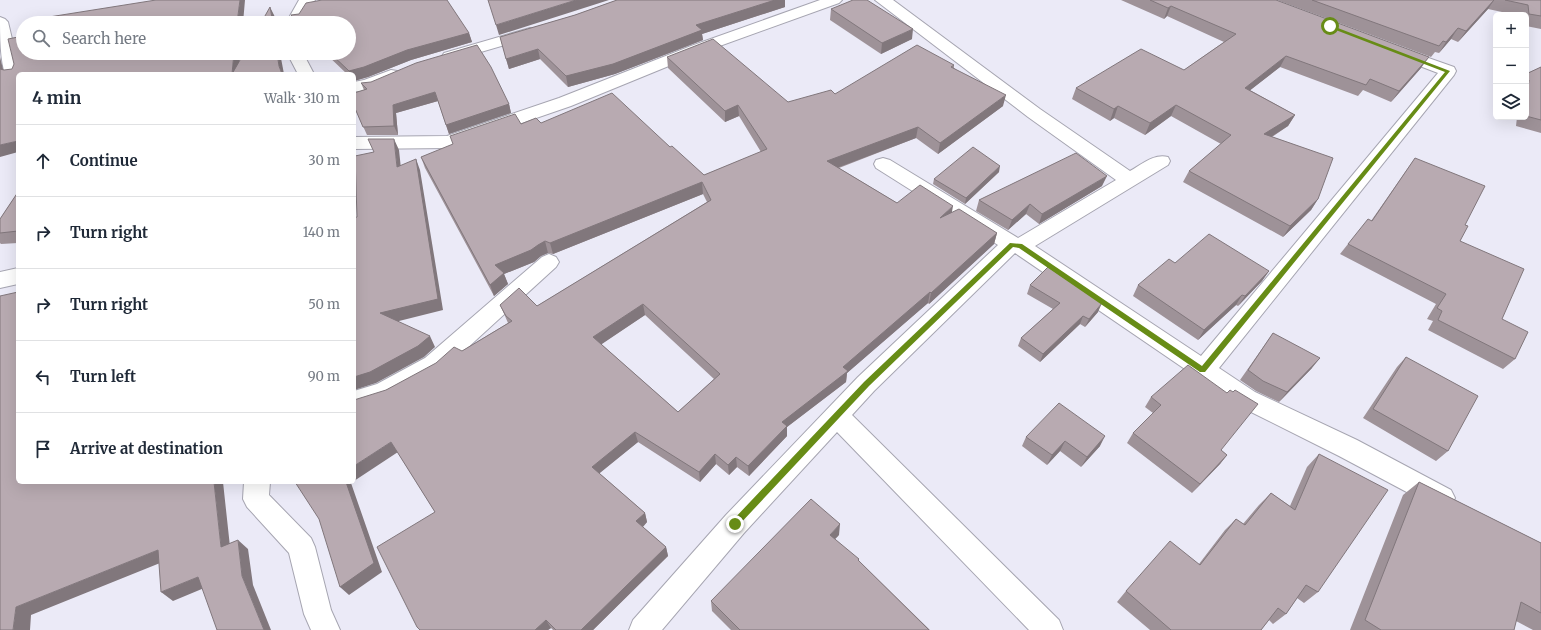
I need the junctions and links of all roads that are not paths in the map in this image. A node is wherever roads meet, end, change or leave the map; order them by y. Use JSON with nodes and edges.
{"nodes":[{"id":1,"x":307,"y":0,"type":"edge"},
{"id":2,"x":834,"y":0,"type":"edge"},
{"id":3,"x":883,"y":0,"type":"edge"},
{"id":4,"x":298,"y":16,"type":"edge"},
{"id":5,"x":0,"y":22,"type":"edge"},
{"id":6,"x":541,"y":30,"type":"edge"},
{"id":7,"x":1381,"y":46,"type":"edge"},
{"id":8,"x":298,"y":60,"type":"edge"},
{"id":9,"x":436,"y":60,"type":"edge"},
{"id":10,"x":407,"y":69,"type":"edge"},
{"id":11,"x":305,"y":72,"type":"edge"},
{"id":12,"x":12,"y":73,"type":"edge"},
{"id":13,"x":356,"y":87,"type":"edge"},
{"id":14,"x":356,"y":143,"type":"edge"},
{"id":15,"x":1161,"y":161,"type":"dead end"},
{"id":16,"x":884,"y":164,"type":"dead end"},
{"id":17,"x":1129,"y":180,"type":"junction"},
{"id":18,"x":1016,"y":245,"type":"junction"},
{"id":19,"x":549,"y":262,"type":"dead end"},
{"id":20,"x":16,"y":276,"type":"edge"},
{"id":21,"x":0,"y":280,"type":"edge"},
{"id":22,"x":1203,"y":370,"type":"junction"},
{"id":23,"x":356,"y":400,"type":"edge"},
{"id":24,"x":837,"y":416,"type":"junction"},
{"id":25,"x":257,"y":484,"type":"edge"},
{"id":26,"x":1458,"y":506,"type":"edge"},
{"id":27,"x":326,"y":630,"type":"edge"},
{"id":28,"x":643,"y":630,"type":"edge"},
{"id":29,"x":1049,"y":630,"type":"edge"}],
"edges":[{"from":1,"to":4,"type":"street"},
{"from":2,"to":14,"type":"street"},
{"from":3,"to":17,"type":"street"},
{"from":5,"to":12,"type":"street"},
{"from":6,"to":9,"type":"street"},
{"from":7,"to":22,"type":"street"},
{"from":8,"to":11,"type":"street"},
{"from":10,"to":13,"type":"street"},
{"from":15,"to":17,"type":"street"},
{"from":16,"to":18,"type":"street"},
{"from":17,"to":18,"type":"street"},
{"from":18,"to":22,"type":"street"},
{"from":18,"to":24,"type":"street"},
{"from":19,"to":23,"type":"street"},
{"from":20,"to":21,"type":"street"},
{"from":22,"to":26,"type":"street"},
{"from":24,"to":28,"type":"street"},
{"from":24,"to":29,"type":"street"},
{"from":25,"to":27,"type":"street"}]}
